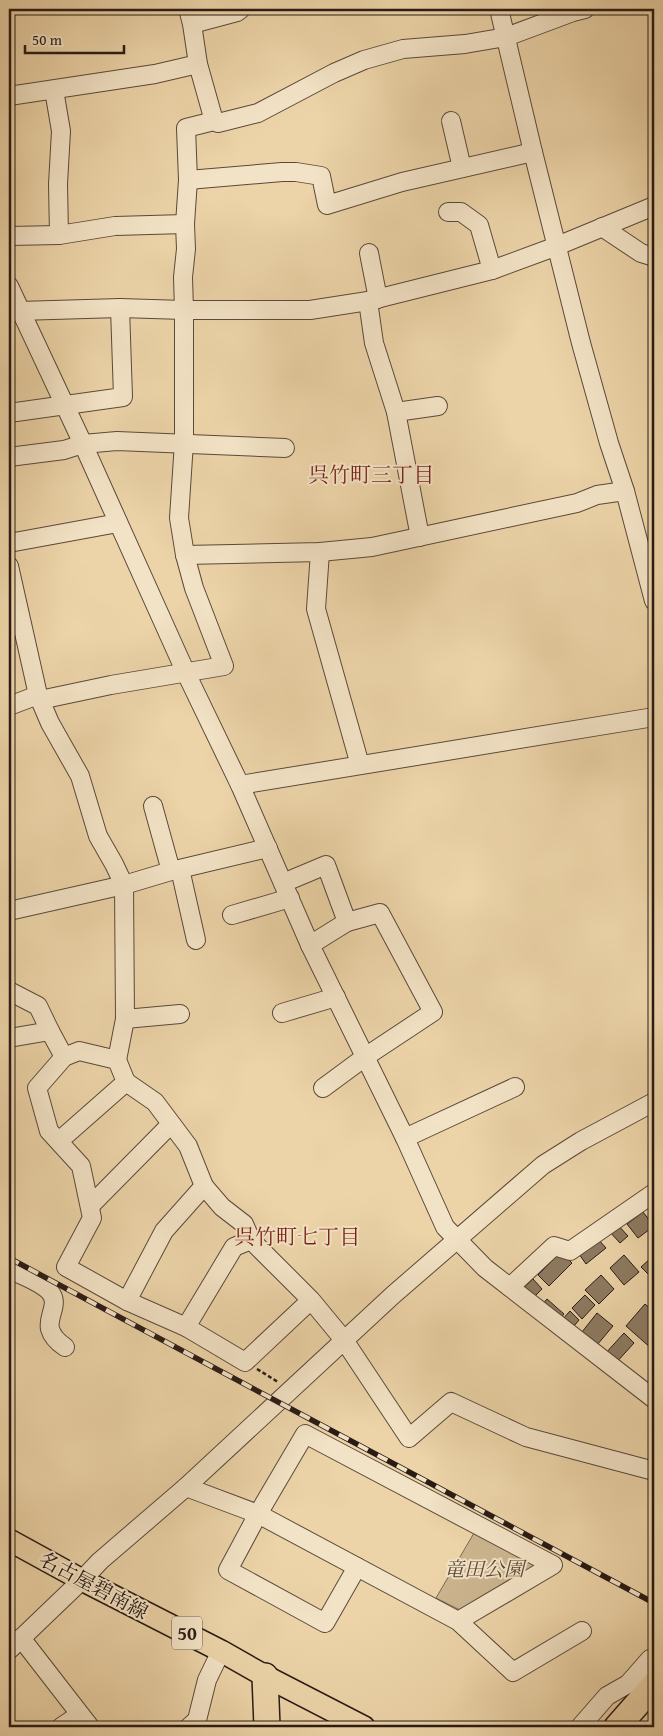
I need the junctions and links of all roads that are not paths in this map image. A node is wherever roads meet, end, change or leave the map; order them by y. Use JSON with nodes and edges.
{"nodes":[{"id":1,"x":241,"y":9,"type":"edge"},
{"id":2,"x":499,"y":9,"type":"edge"},
{"id":3,"x":585,"y":9,"type":"edge"},
{"id":4,"x":190,"y":16,"type":"edge"},
{"id":5,"x":506,"y":37,"type":"junction"},
{"id":6,"x":198,"y":64,"type":"junction"},
{"id":7,"x":54,"y":90,"type":"junction"},
{"id":8,"x":9,"y":96,"type":"edge"},
{"id":9,"x":214,"y":121,"type":"junction"},
{"id":10,"x":452,"y":121,"type":"dead end"},
{"id":11,"x":533,"y":152,"type":"junction"},
{"id":12,"x":462,"y":168,"type":"junction"},
{"id":13,"x":188,"y":180,"type":"junction"},
{"id":14,"x":654,"y":206,"type":"edge"},
{"id":15,"x":448,"y":212,"type":"dead end"},
{"id":16,"x":185,"y":224,"type":"junction"},
{"id":17,"x":602,"y":227,"type":"junction"},
{"id":18,"x":59,"y":235,"type":"junction"},
{"id":19,"x":9,"y":236,"type":"edge"},
{"id":20,"x":557,"y":246,"type":"junction"},
{"id":21,"x":369,"y":253,"type":"dead end"},
{"id":22,"x":654,"y":257,"type":"edge"},
{"id":23,"x":492,"y":270,"type":"junction"},
{"id":24,"x":9,"y":286,"type":"edge"},
{"id":25,"x":373,"y":300,"type":"junction"},
{"id":26,"x":120,"y":308,"type":"junction"},
{"id":27,"x":14,"y":310,"type":"edge"},
{"id":28,"x":184,"y":310,"type":"junction"},
{"id":29,"x":64,"y":405,"type":"junction"},
{"id":30,"x":438,"y":406,"type":"dead end"},
{"id":31,"x":396,"y":412,"type":"junction"},
{"id":32,"x":9,"y":413,"type":"edge"},
{"id":33,"x":184,"y":442,"type":"junction"},
{"id":34,"x":83,"y":444,"type":"junction"},
{"id":35,"x":285,"y":448,"type":"dead end"},
{"id":36,"x":9,"y":457,"type":"edge"},
{"id":37,"x":625,"y":491,"type":"junction"},
{"id":38,"x":118,"y":523,"type":"junction"},
{"id":39,"x":420,"y":537,"type":"junction"},
{"id":40,"x":9,"y":543,"type":"edge"},
{"id":41,"x":320,"y":552,"type":"junction"},
{"id":42,"x":185,"y":555,"type":"junction"},
{"id":43,"x":9,"y":566,"type":"edge"},
{"id":44,"x":654,"y":601,"type":"edge"},
{"id":45,"x":186,"y":673,"type":"junction"},
{"id":46,"x":39,"y":698,"type":"junction"},
{"id":47,"x":9,"y":706,"type":"edge"},
{"id":48,"x":654,"y":717,"type":"edge"},
{"id":49,"x":360,"y":765,"type":"junction"},
{"id":50,"x":240,"y":786,"type":"junction"},
{"id":51,"x":153,"y":806,"type":"dead end"},
{"id":52,"x":268,"y":848,"type":"junction"},
{"id":53,"x":175,"y":870,"type":"junction"},
{"id":54,"x":124,"y":885,"type":"junction"},
{"id":55,"x":286,"y":890,"type":"junction"},
{"id":56,"x":9,"y":911,"type":"edge"},
{"id":57,"x":232,"y":915,"type":"dead end"},
{"id":58,"x":347,"y":922,"type":"junction"},
{"id":59,"x":196,"y":940,"type":"dead end"},
{"id":60,"x":310,"y":945,"type":"junction"},
{"id":61,"x":9,"y":991,"type":"edge"},
{"id":62,"x":336,"y":997,"type":"junction"},
{"id":63,"x":282,"y":1013,"type":"dead end"},
{"id":64,"x":180,"y":1014,"type":"dead end"},
{"id":65,"x":125,"y":1019,"type":"junction"},
{"id":66,"x":50,"y":1031,"type":"junction"},
{"id":67,"x":9,"y":1038,"type":"edge"},
{"id":68,"x":64,"y":1057,"type":"junction"},
{"id":69,"x":365,"y":1057,"type":"junction"},
{"id":70,"x":117,"y":1060,"type":"junction"},
{"id":71,"x":126,"y":1082,"type":"junction"},
{"id":72,"x":515,"y":1087,"type":"dead end"},
{"id":73,"x":323,"y":1088,"type":"dead end"},
{"id":74,"x":654,"y":1102,"type":"edge"},
{"id":75,"x":171,"y":1124,"type":"junction"},
{"id":76,"x":405,"y":1138,"type":"junction"},
{"id":77,"x":59,"y":1141,"type":"junction"},
{"id":78,"x":204,"y":1186,"type":"junction"},
{"id":79,"x":654,"y":1194,"type":"edge"},
{"id":80,"x":90,"y":1206,"type":"junction"},
{"id":81,"x":457,"y":1239,"type":"junction"},
{"id":82,"x":251,"y":1240,"type":"junction"},
{"id":83,"x":9,"y":1269,"type":"edge"},
{"id":84,"x":510,"y":1288,"type":"junction"},
{"id":85,"x":311,"y":1300,"type":"junction"},
{"id":86,"x":127,"y":1301,"type":"junction"},
{"id":87,"x":186,"y":1327,"type":"junction"},
{"id":88,"x":344,"y":1340,"type":"junction"},
{"id":89,"x":65,"y":1347,"type":"dead end"},
{"id":90,"x":654,"y":1399,"type":"edge"},
{"id":91,"x":654,"y":1471,"type":"edge"},
{"id":92,"x":186,"y":1487,"type":"junction"},
{"id":93,"x":258,"y":1514,"type":"junction"},
{"id":94,"x":9,"y":1540,"type":"edge"},
{"id":95,"x":357,"y":1567,"type":"junction"},
{"id":96,"x":82,"y":1580,"type":"junction"},
{"id":97,"x":458,"y":1620,"type":"junction"},
{"id":98,"x":582,"y":1630,"type":"dead end"},
{"id":99,"x":15,"y":1644,"type":"edge"},
{"id":100,"x":221,"y":1651,"type":"junction"},
{"id":101,"x":654,"y":1658,"type":"edge"},
{"id":102,"x":265,"y":1676,"type":"junction"},
{"id":103,"x":654,"y":1685,"type":"edge"},
{"id":104,"x":84,"y":1721,"type":"edge"},
{"id":105,"x":195,"y":1725,"type":"edge"},
{"id":106,"x":61,"y":1727,"type":"edge"},
{"id":107,"x":266,"y":1727,"type":"edge"},
{"id":108,"x":364,"y":1727,"type":"edge"},
{"id":109,"x":580,"y":1727,"type":"edge"},
{"id":110,"x":617,"y":1727,"type":"edge"}],
"edges":[{"from":1,"to":4,"type":"street"},
{"from":2,"to":5,"type":"street"},
{"from":3,"to":5,"type":"street"},
{"from":4,"to":6,"type":"street"},
{"from":5,"to":9,"type":"street"},
{"from":5,"to":11,"type":"street"},
{"from":6,"to":7,"type":"street"},
{"from":6,"to":9,"type":"street"},
{"from":7,"to":8,"type":"street"},
{"from":7,"to":18,"type":"street"},
{"from":9,"to":13,"type":"street"},
{"from":10,"to":12,"type":"street"},
{"from":11,"to":12,"type":"street"},
{"from":11,"to":20,"type":"street"},
{"from":12,"to":13,"type":"street"},
{"from":13,"to":16,"type":"street"},
{"from":14,"to":17,"type":"street"},
{"from":15,"to":23,"type":"street"},
{"from":16,"to":18,"type":"street"},
{"from":16,"to":28,"type":"street"},
{"from":17,"to":20,"type":"street"},
{"from":17,"to":22,"type":"street"},
{"from":18,"to":19,"type":"street"},
{"from":20,"to":23,"type":"street"},
{"from":20,"to":37,"type":"street"},
{"from":21,"to":25,"type":"street"},
{"from":23,"to":25,"type":"street"},
{"from":24,"to":27,"type":"street"},
{"from":25,"to":28,"type":"street"},
{"from":25,"to":31,"type":"street"},
{"from":26,"to":27,"type":"street"},
{"from":26,"to":28,"type":"street"},
{"from":26,"to":29,"type":"street"},
{"from":27,"to":29,"type":"street"},
{"from":28,"to":33,"type":"street"},
{"from":29,"to":32,"type":"street"},
{"from":29,"to":34,"type":"street"},
{"from":30,"to":31,"type":"street"},
{"from":31,"to":39,"type":"street"},
{"from":33,"to":34,"type":"street"},
{"from":33,"to":35,"type":"street"},
{"from":33,"to":42,"type":"street"},
{"from":34,"to":36,"type":"street"},
{"from":34,"to":38,"type":"street"},
{"from":37,"to":39,"type":"street"},
{"from":37,"to":44,"type":"street"},
{"from":38,"to":40,"type":"street"},
{"from":38,"to":45,"type":"street"},
{"from":39,"to":41,"type":"street"},
{"from":41,"to":42,"type":"street"},
{"from":41,"to":49,"type":"street"},
{"from":42,"to":45,"type":"street"},
{"from":43,"to":46,"type":"street"},
{"from":45,"to":46,"type":"street"},
{"from":45,"to":50,"type":"street"},
{"from":46,"to":47,"type":"street"},
{"from":46,"to":54,"type":"street"},
{"from":48,"to":49,"type":"street"},
{"from":49,"to":50,"type":"street"},
{"from":50,"to":52,"type":"street"},
{"from":51,"to":53,"type":"street"},
{"from":52,"to":53,"type":"street"},
{"from":52,"to":55,"type":"street"},
{"from":53,"to":54,"type":"street"},
{"from":53,"to":59,"type":"street"},
{"from":54,"to":56,"type":"street"},
{"from":54,"to":65,"type":"street"},
{"from":55,"to":57,"type":"street"},
{"from":55,"to":58,"type":"street"},
{"from":55,"to":60,"type":"street"},
{"from":58,"to":60,"type":"street"},
{"from":58,"to":69,"type":"street"},
{"from":60,"to":62,"type":"street"},
{"from":61,"to":66,"type":"street"},
{"from":62,"to":63,"type":"street"},
{"from":62,"to":69,"type":"street"},
{"from":64,"to":65,"type":"street"},
{"from":65,"to":70,"type":"street"},
{"from":66,"to":67,"type":"street"},
{"from":66,"to":68,"type":"street"},
{"from":68,"to":70,"type":"street"},
{"from":68,"to":77,"type":"street"},
{"from":69,"to":73,"type":"street"},
{"from":69,"to":76,"type":"street"},
{"from":70,"to":71,"type":"street"},
{"from":71,"to":75,"type":"street"},
{"from":71,"to":77,"type":"street"},
{"from":72,"to":76,"type":"street"},
{"from":74,"to":81,"type":"street"},
{"from":75,"to":78,"type":"street"},
{"from":75,"to":80,"type":"street"},
{"from":76,"to":81,"type":"street"},
{"from":77,"to":80,"type":"street"},
{"from":78,"to":82,"type":"street"},
{"from":78,"to":86,"type":"street"},
{"from":79,"to":84,"type":"street"},
{"from":80,"to":86,"type":"street"},
{"from":81,"to":84,"type":"street"},
{"from":81,"to":88,"type":"street"},
{"from":82,"to":85,"type":"street"},
{"from":82,"to":87,"type":"street"},
{"from":83,"to":89,"type":"street"},
{"from":84,"to":90,"type":"street"},
{"from":85,"to":87,"type":"street"},
{"from":85,"to":88,"type":"street"},
{"from":86,"to":87,"type":"street"},
{"from":88,"to":91,"type":"street"},
{"from":88,"to":92,"type":"street"},
{"from":92,"to":93,"type":"street"},
{"from":92,"to":96,"type":"street"},
{"from":93,"to":95,"type":"street"},
{"from":93,"to":95,"type":"street"},
{"from":93,"to":97,"type":"street"},
{"from":94,"to":96,"type":"main road","name":"名古屋碧南線","number":"50"},
{"from":95,"to":97,"type":"street"},
{"from":96,"to":99,"type":"street"},
{"from":96,"to":100,"type":"main road","name":"名古屋碧南線","number":"50"},
{"from":97,"to":98,"type":"street"},
{"from":99,"to":104,"type":"street"},
{"from":100,"to":102,"type":"main road","name":"名古屋碧南線","number":"50"},
{"from":100,"to":105,"type":"street"},
{"from":101,"to":109,"type":"street"},
{"from":102,"to":107,"type":"highway"},
{"from":102,"to":108,"type":"main road","name":"名古屋碧南線","number":"50"},
{"from":103,"to":110,"type":"highway"},
{"from":104,"to":106,"type":"street"}]}
